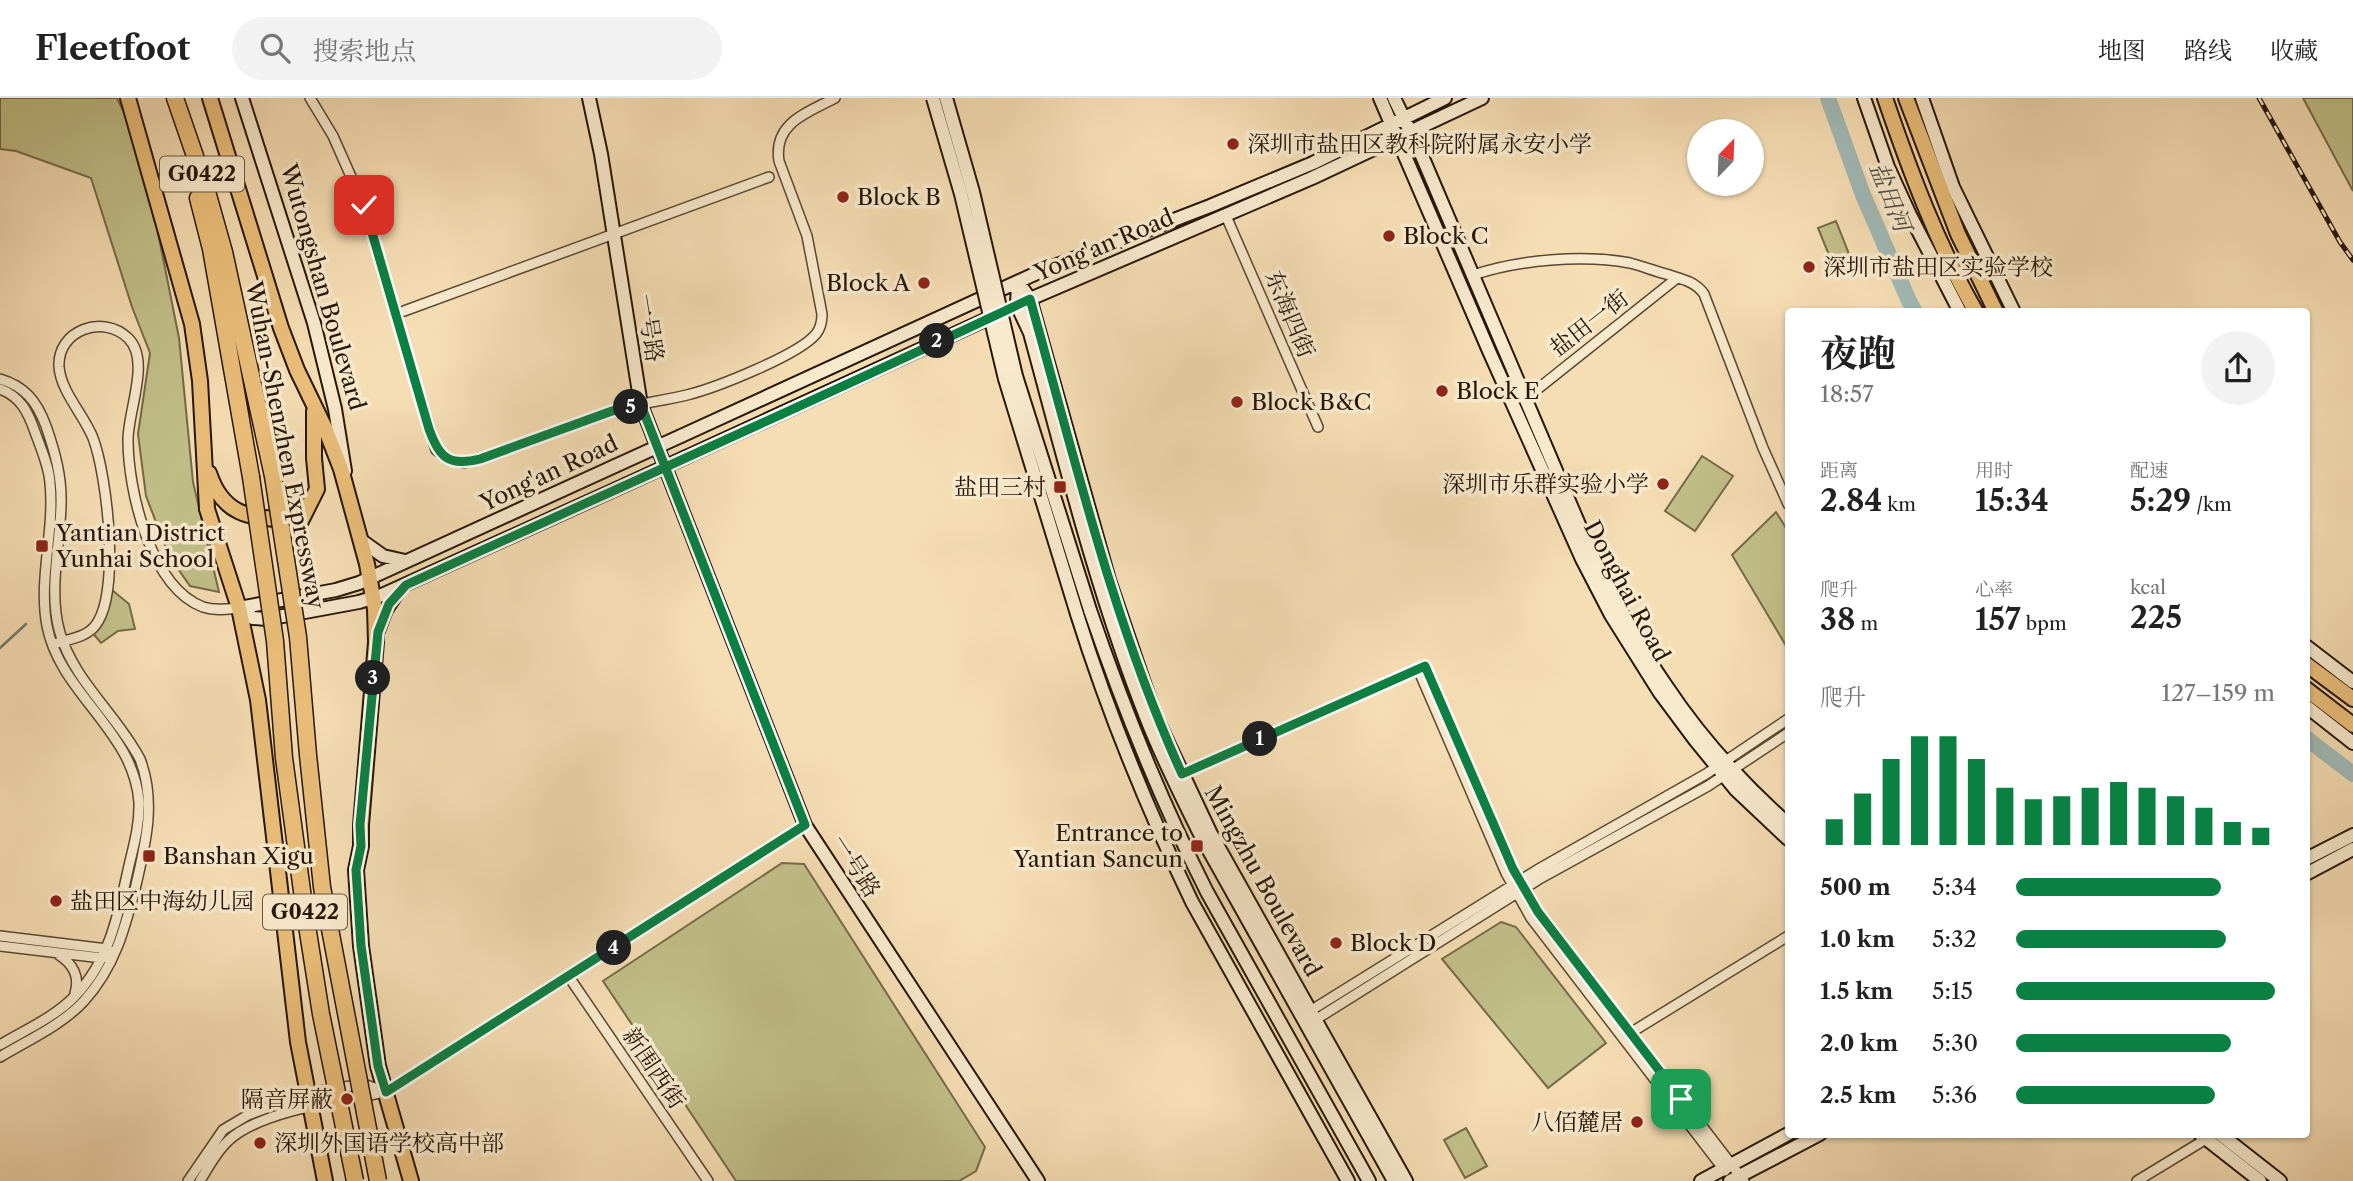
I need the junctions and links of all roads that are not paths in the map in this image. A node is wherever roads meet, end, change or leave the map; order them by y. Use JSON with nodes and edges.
{"nodes":[{"id":1,"x":128,"y":98,"type":"edge"},
{"id":2,"x":167,"y":98,"type":"edge"},
{"id":3,"x":176,"y":98,"type":"edge"},
{"id":4,"x":210,"y":98,"type":"edge"},
{"id":5,"x":242,"y":98,"type":"edge"},
{"id":6,"x":310,"y":98,"type":"edge"},
{"id":7,"x":589,"y":98,"type":"edge"},
{"id":8,"x":835,"y":98,"type":"edge"},
{"id":9,"x":933,"y":98,"type":"edge"},
{"id":10,"x":946,"y":98,"type":"edge"},
{"id":11,"x":1380,"y":98,"type":"edge"},
{"id":12,"x":1394,"y":98,"type":"edge"},
{"id":13,"x":1445,"y":98,"type":"edge"},
{"id":14,"x":1482,"y":98,"type":"edge"},
{"id":15,"x":1864,"y":98,"type":"edge"},
{"id":16,"x":1879,"y":98,"type":"edge"},
{"id":17,"x":1885,"y":98,"type":"edge"},
{"id":18,"x":1906,"y":98,"type":"edge"},
{"id":19,"x":1922,"y":98,"type":"edge"},
{"id":20,"x":1892,"y":119,"type":"junction"},
{"id":21,"x":1399,"y":121,"type":"junction"},
{"id":22,"x":1405,"y":135,"type":"junction"},
{"id":23,"x":769,"y":177,"type":"dead end"},
{"id":24,"x":1947,"y":190,"type":"junction"},
{"id":25,"x":1226,"y":216,"type":"junction"},
{"id":26,"x":613,"y":234,"type":"junction"},
{"id":27,"x":218,"y":251,"type":"junction"},
{"id":28,"x":1473,"y":275,"type":"junction"},
{"id":29,"x":1677,"y":278,"type":"junction"},
{"id":30,"x":1018,"y":282,"type":"junction"},
{"id":31,"x":1030,"y":299,"type":"junction"},
{"id":32,"x":1017,"y":305,"type":"junction"},
{"id":33,"x":1958,"y":308,"type":"edge"},
{"id":34,"x":1974,"y":308,"type":"edge"},
{"id":35,"x":1994,"y":308,"type":"edge"},
{"id":36,"x":2012,"y":308,"type":"edge"},
{"id":37,"x":404,"y":311,"type":"dead end"},
{"id":38,"x":0,"y":379,"type":"edge"},
{"id":39,"x":0,"y":389,"type":"edge"},
{"id":40,"x":1525,"y":399,"type":"junction"},
{"id":41,"x":641,"y":405,"type":"junction"},
{"id":42,"x":314,"y":406,"type":"junction"},
{"id":43,"x":1318,"y":427,"type":"dead end"},
{"id":44,"x":203,"y":451,"type":"junction"},
{"id":45,"x":349,"y":492,"type":"junction"},
{"id":46,"x":1785,"y":497,"type":"edge"},
{"id":47,"x":362,"y":541,"type":"junction"},
{"id":48,"x":408,"y":561,"type":"junction"},
{"id":49,"x":370,"y":578,"type":"junction"},
{"id":50,"x":406,"y":585,"type":"junction"},
{"id":51,"x":373,"y":599,"type":"junction"},
{"id":52,"x":239,"y":608,"type":"junction"},
{"id":53,"x":63,"y":642,"type":"junction"},
{"id":54,"x":376,"y":642,"type":"junction"},
{"id":55,"x":52,"y":645,"type":"junction"},
{"id":56,"x":2310,"y":649,"type":"edge"},
{"id":57,"x":2310,"y":667,"type":"edge"},
{"id":58,"x":2353,"y":682,"type":"edge"},
{"id":59,"x":2310,"y":692,"type":"edge"},
{"id":60,"x":2353,"y":699,"type":"edge"},
{"id":61,"x":2310,"y":709,"type":"edge"},
{"id":62,"x":1785,"y":721,"type":"edge"},
{"id":63,"x":2353,"y":725,"type":"edge"},
{"id":64,"x":1785,"y":735,"type":"edge"},
{"id":65,"x":2353,"y":743,"type":"edge"},
{"id":66,"x":1725,"y":768,"type":"junction"},
{"id":67,"x":1182,"y":774,"type":"junction"},
{"id":68,"x":1785,"y":821,"type":"edge"},
{"id":69,"x":805,"y":825,"type":"junction"},
{"id":70,"x":2353,"y":835,"type":"edge"},
{"id":71,"x":1785,"y":836,"type":"edge"},
{"id":72,"x":2353,"y":849,"type":"edge"},
{"id":73,"x":2310,"y":857,"type":"edge"},
{"id":74,"x":2310,"y":872,"type":"edge"},
{"id":75,"x":1518,"y":887,"type":"junction"},
{"id":76,"x":0,"y":936,"type":"edge"},
{"id":77,"x":1785,"y":938,"type":"edge"},
{"id":78,"x":0,"y":946,"type":"edge"},
{"id":79,"x":51,"y":952,"type":"junction"},
{"id":80,"x":104,"y":953,"type":"junction"},
{"id":81,"x":116,"y":954,"type":"junction"},
{"id":82,"x":569,"y":977,"type":"junction"},
{"id":83,"x":68,"y":1003,"type":"junction"},
{"id":84,"x":1313,"y":1015,"type":"junction"},
{"id":85,"x":1627,"y":1036,"type":"junction"},
{"id":86,"x":0,"y":1045,"type":"edge"},
{"id":87,"x":0,"y":1057,"type":"edge"},
{"id":88,"x":386,"y":1092,"type":"junction"},
{"id":89,"x":308,"y":1099,"type":"junction"},
{"id":90,"x":1785,"y":1136,"type":"edge"},
{"id":91,"x":1812,"y":1138,"type":"edge"},
{"id":92,"x":2200,"y":1138,"type":"edge"},
{"id":93,"x":2206,"y":1138,"type":"edge"},
{"id":94,"x":2225,"y":1138,"type":"edge"},
{"id":95,"x":1733,"y":1176,"type":"edge"},
{"id":96,"x":188,"y":1181,"type":"edge"},
{"id":97,"x":200,"y":1181,"type":"edge"},
{"id":98,"x":325,"y":1181,"type":"edge"},
{"id":99,"x":355,"y":1181,"type":"edge"},
{"id":100,"x":378,"y":1181,"type":"edge"},
{"id":101,"x":411,"y":1181,"type":"edge"},
{"id":102,"x":708,"y":1181,"type":"edge"},
{"id":103,"x":1038,"y":1181,"type":"edge"},
{"id":104,"x":1348,"y":1181,"type":"edge"},
{"id":105,"x":1369,"y":1181,"type":"edge"},
{"id":106,"x":1394,"y":1181,"type":"edge"},
{"id":107,"x":1406,"y":1181,"type":"edge"},
{"id":108,"x":1701,"y":1181,"type":"edge"},
{"id":109,"x":2137,"y":1181,"type":"edge"},
{"id":110,"x":2260,"y":1181,"type":"edge"},
{"id":111,"x":2280,"y":1181,"type":"edge"}],
"edges":[{"from":1,"to":44,"type":"main road"},
{"from":2,"to":27,"type":"highway","name":"Wuhan-Shenzhen Expressway","number":"G0422"},
{"from":3,"to":27,"type":"highway","name":"Wuhan-Shenzhen Expressway","number":"G0422"},
{"from":4,"to":42,"type":"main road","name":"Wutongshan Boulevard"},
{"from":5,"to":45,"type":"street","name":"Wutongshan Boulevard"},
{"from":6,"to":41,"type":"street"},
{"from":7,"to":26,"type":"street","name":"一号路"},
{"from":8,"to":41,"type":"street"},
{"from":9,"to":104,"type":"street","bridge":true},
{"from":10,"to":105,"type":"street","bridge":true},
{"from":11,"to":21,"type":"street","name":"Donghai Road"},
{"from":12,"to":21,"type":"street","name":"Donghai Road"},
{"from":13,"to":21,"type":"street","name":"Yong'an Road"},
{"from":14,"to":22,"type":"street","name":"Yong'an Road"},
{"from":15,"to":33,"type":"street"},
{"from":16,"to":20,"type":"main road"},
{"from":17,"to":20,"type":"main road"},
{"from":18,"to":24,"type":"main road"},
{"from":19,"to":24,"type":"street"},
{"from":20,"to":34,"type":"main road"},
{"from":21,"to":22,"type":"street","name":"Donghai Road"},
{"from":21,"to":30,"type":"street","name":"Yong'an Road"},
{"from":22,"to":25,"type":"street","name":"Yong'an Road"},
{"from":22,"to":28,"type":"street","name":"Donghai Road"},
{"from":22,"to":66,"type":"street","name":"Donghai Road"},
{"from":23,"to":26,"type":"street"},
{"from":24,"to":35,"type":"main road"},
{"from":24,"to":36,"type":"street"},
{"from":25,"to":31,"type":"street","name":"Yong'an Road"},
{"from":25,"to":43,"type":"street","name":"东海四街"},
{"from":26,"to":37,"type":"street"},
{"from":26,"to":41,"type":"street","name":"一号路"},
{"from":27,"to":99,"type":"highway","name":"Wuhan-Shenzhen Expressway","number":"G0422","bridge":true},
{"from":27,"to":100,"type":"highway","name":"Wuhan-Shenzhen Expressway","number":"G0422","bridge":true},
{"from":28,"to":29,"type":"street"},
{"from":28,"to":40,"type":"street","name":"Donghai Road"},
{"from":29,"to":40,"type":"street","name":"盐田一街"},
{"from":29,"to":46,"type":"street"},
{"from":30,"to":31,"type":"street","name":"Mingzhu Boulevard"},
{"from":30,"to":32,"type":"street","name":"Mingzhu Boulevard"},
{"from":30,"to":48,"type":"street","name":"Yong'an Road","bridge":true},
{"from":31,"to":32,"type":"street","name":"Yong'an Road"},
{"from":31,"to":67,"type":"street","name":"Mingzhu Boulevard"},
{"from":32,"to":50,"type":"street","name":"Yong'an Road","bridge":true},
{"from":32,"to":106,"type":"street","name":"Mingzhu Boulevard"},
{"from":38,"to":53,"type":"street"},
{"from":39,"to":55,"type":"street"},
{"from":40,"to":66,"type":"street","name":"Donghai Road"},
{"from":41,"to":69,"type":"street","name":"一号路"},
{"from":42,"to":44,"type":"main road"},
{"from":42,"to":45,"type":"main road","name":"Wutongshan Boulevard"},
{"from":44,"to":52,"type":"main road"},
{"from":45,"to":47,"type":"main road","name":"Wutongshan Boulevard"},
{"from":47,"to":48,"type":"street"},
{"from":47,"to":49,"type":"main road","name":"Wutongshan Boulevard"},
{"from":48,"to":49,"type":"street","name":"Yong'an Road"},
{"from":49,"to":51,"type":"main road","name":"Wutongshan Boulevard"},
{"from":49,"to":52,"type":"street","name":"Yong'an Road"},
{"from":50,"to":51,"type":"street","name":"Yong'an Road"},
{"from":50,"to":54,"type":"street"},
{"from":51,"to":52,"type":"street","name":"Yong'an Road"},
{"from":51,"to":54,"type":"main road","name":"Wutongshan Boulevard"},
{"from":52,"to":53,"type":"street","name":"Yong'an Road"},
{"from":52,"to":89,"type":"main road"},
{"from":53,"to":55,"type":"street","name":"Yong'an Road"},
{"from":53,"to":81,"type":"street"},
{"from":54,"to":88,"type":"main road","name":"Wutongshan Boulevard"},
{"from":55,"to":80,"type":"street"},
{"from":56,"to":58,"type":"street"},
{"from":57,"to":60,"type":"main road"},
{"from":59,"to":63,"type":"main road"},
{"from":61,"to":65,"type":"street"},
{"from":62,"to":66,"type":"street"},
{"from":64,"to":66,"type":"street"},
{"from":66,"to":68,"type":"street","name":"Donghai Road"},
{"from":66,"to":71,"type":"street","name":"Donghai Road"},
{"from":66,"to":75,"type":"street"},
{"from":67,"to":75,"type":"street"},
{"from":67,"to":84,"type":"street","name":"Mingzhu Boulevard"},
{"from":69,"to":82,"type":"street"},
{"from":69,"to":103,"type":"street","name":"一号路"},
{"from":70,"to":73,"type":"street"},
{"from":72,"to":74,"type":"street"},
{"from":75,"to":84,"type":"street"},
{"from":75,"to":85,"type":"street"},
{"from":76,"to":80,"type":"street"},
{"from":77,"to":85,"type":"street"},
{"from":78,"to":79,"type":"street"},
{"from":79,"to":80,"type":"street"},
{"from":79,"to":83,"type":"street"},
{"from":80,"to":81,"type":"street"},
{"from":80,"to":83,"type":"street"},
{"from":81,"to":87,"type":"street"},
{"from":82,"to":88,"type":"street"},
{"from":82,"to":102,"type":"street","name":"新围西街"},
{"from":83,"to":86,"type":"street"},
{"from":84,"to":107,"type":"street","name":"Mingzhu Boulevard"},
{"from":85,"to":95,"type":"street"},
{"from":88,"to":89,"type":"street"},
{"from":88,"to":101,"type":"main road","name":"Wutongshan Boulevard"},
{"from":89,"to":96,"type":"street"},
{"from":89,"to":97,"type":"street"},
{"from":89,"to":98,"type":"main road"},
{"from":90,"to":95,"type":"street"},
{"from":91,"to":95,"type":"street"},
{"from":92,"to":109,"type":"street"},
{"from":93,"to":110,"type":"street"},
{"from":94,"to":111,"type":"street"},
{"from":95,"to":108,"type":"street"}]}
